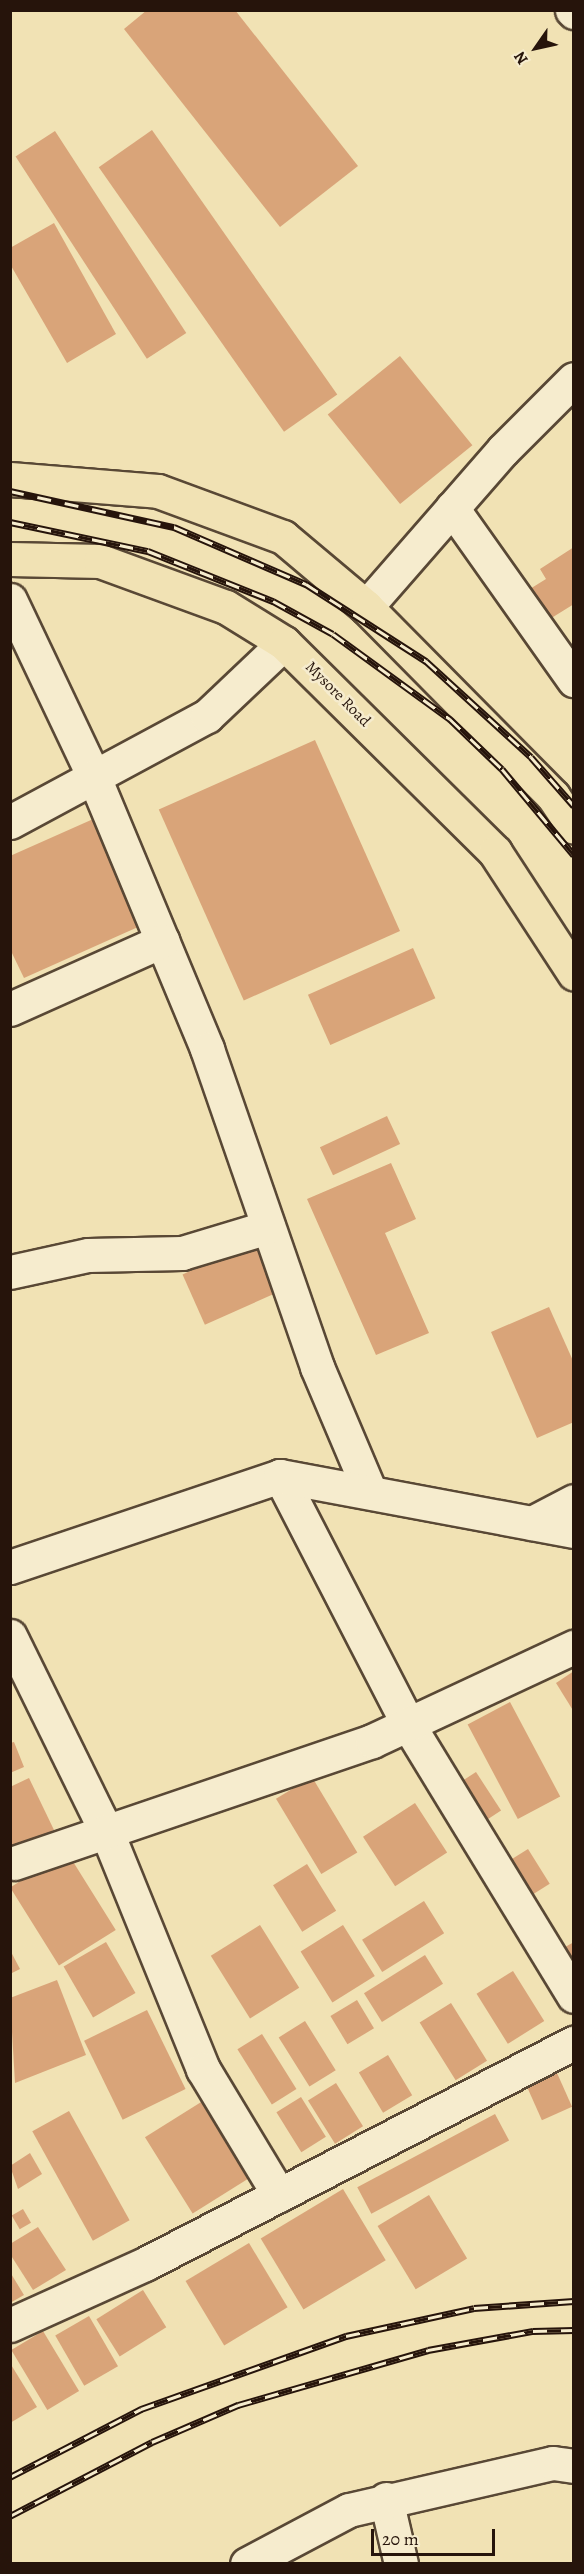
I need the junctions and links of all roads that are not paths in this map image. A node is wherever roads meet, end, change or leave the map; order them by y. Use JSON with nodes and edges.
{"nodes":[{"id":1,"x":573,"y":379,"type":"edge"},
{"id":2,"x":10,"y":479,"type":"edge"},
{"id":3,"x":452,"y":508,"type":"junction"},
{"id":4,"x":10,"y":559,"type":"edge"},
{"id":5,"x":10,"y":600,"type":"edge"},
{"id":6,"x":366,"y":607,"type":"junction"},
{"id":7,"x":285,"y":643,"type":"junction"},
{"id":8,"x":573,"y":680,"type":"edge"},
{"id":9,"x":94,"y":777,"type":"junction"},
{"id":10,"x":10,"y":822,"type":"edge"},
{"id":11,"x":573,"y":827,"type":"edge"},
{"id":12,"x":162,"y":941,"type":"junction"},
{"id":13,"x":573,"y":973,"type":"edge"},
{"id":14,"x":10,"y":1009,"type":"edge"},
{"id":15,"x":268,"y":1227,"type":"junction"},
{"id":16,"x":10,"y":1272,"type":"edge"},
{"id":17,"x":280,"y":1476,"type":"junction"},
{"id":18,"x":370,"y":1492,"type":"junction"},
{"id":19,"x":573,"y":1501,"type":"edge"},
{"id":20,"x":532,"y":1523,"type":"junction"},
{"id":21,"x":573,"y":1530,"type":"edge"},
{"id":22,"x":10,"y":1567,"type":"edge"},
{"id":23,"x":10,"y":1636,"type":"edge"},
{"id":24,"x":573,"y":1647,"type":"edge"},
{"id":25,"x":409,"y":1726,"type":"junction"},
{"id":26,"x":108,"y":1835,"type":"junction"},
{"id":27,"x":14,"y":1863,"type":"dead end"},
{"id":28,"x":573,"y":1996,"type":"edge"},
{"id":29,"x":573,"y":2043,"type":"edge"},
{"id":30,"x":279,"y":2195,"type":"junction"},
{"id":31,"x":10,"y":2325,"type":"edge"},
{"id":32,"x":573,"y":2466,"type":"edge"},
{"id":33,"x":386,"y":2499,"type":"junction"},
{"id":34,"x":247,"y":2564,"type":"edge"},
{"id":35,"x":401,"y":2564,"type":"edge"}],
"edges":[{"from":1,"to":3,"type":"street"},
{"from":2,"to":6,"type":"highway"},
{"from":3,"to":6,"type":"street"},
{"from":3,"to":8,"type":"street"},
{"from":4,"to":7,"type":"highway","name":"Mysore Road"},
{"from":5,"to":9,"type":"street"},
{"from":6,"to":11,"type":"highway"},
{"from":7,"to":9,"type":"street"},
{"from":7,"to":13,"type":"highway","name":"Mysore Road"},
{"from":9,"to":10,"type":"street"},
{"from":9,"to":12,"type":"street"},
{"from":12,"to":14,"type":"street"},
{"from":12,"to":15,"type":"street"},
{"from":15,"to":16,"type":"street"},
{"from":15,"to":18,"type":"street"},
{"from":17,"to":18,"type":"street"},
{"from":17,"to":22,"type":"street"},
{"from":17,"to":25,"type":"street"},
{"from":18,"to":20,"type":"street"},
{"from":19,"to":20,"type":"street"},
{"from":20,"to":21,"type":"street"},
{"from":23,"to":26,"type":"street"},
{"from":24,"to":25,"type":"street"},
{"from":25,"to":26,"type":"street"},
{"from":25,"to":28,"type":"street"},
{"from":26,"to":27,"type":"street"},
{"from":26,"to":30,"type":"street"},
{"from":29,"to":30,"type":"street"},
{"from":30,"to":31,"type":"street"},
{"from":32,"to":33,"type":"street"},
{"from":33,"to":34,"type":"street"},
{"from":33,"to":35,"type":"street"}]}
